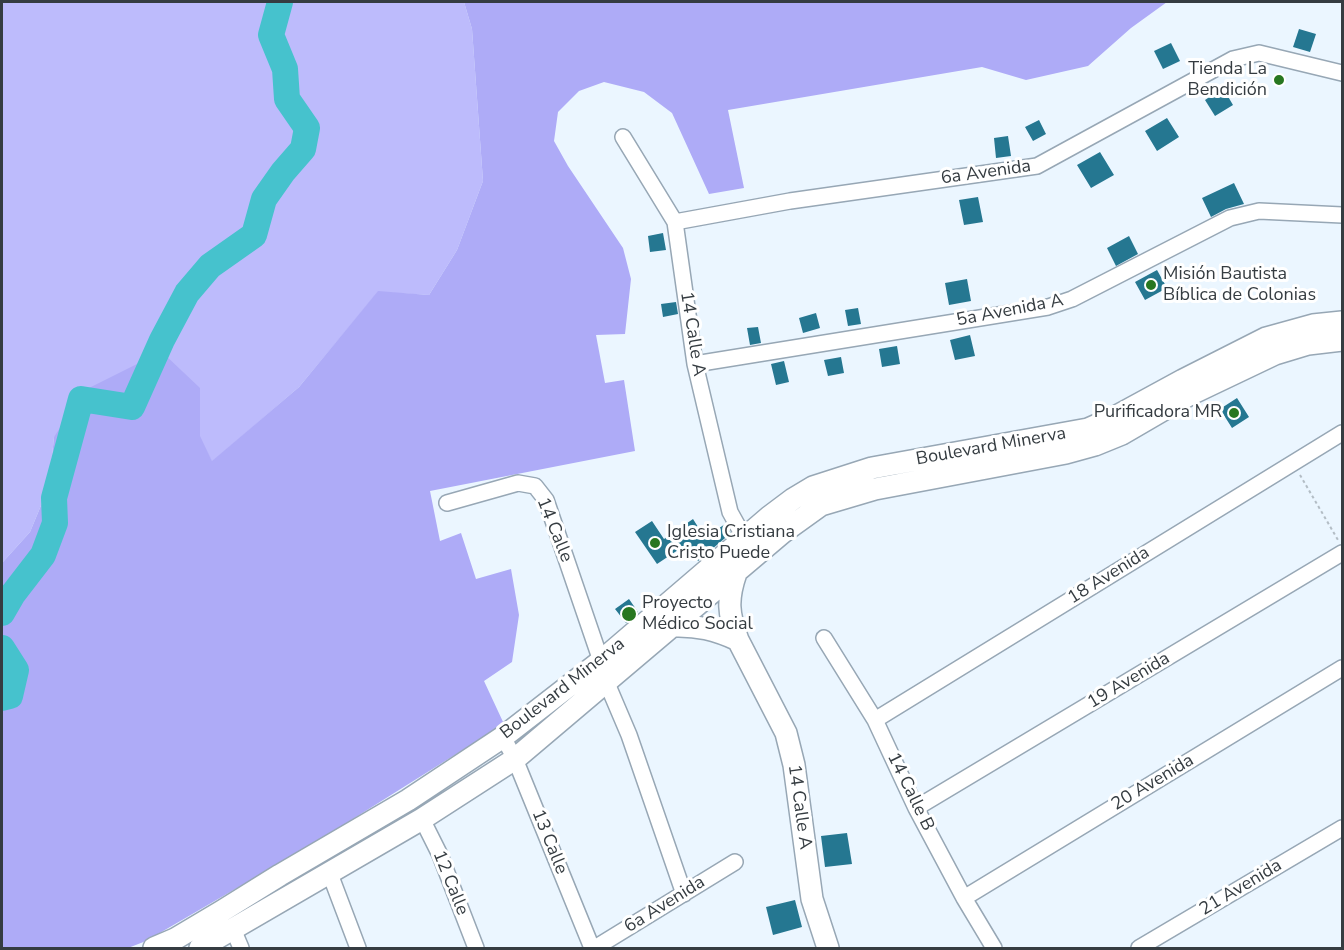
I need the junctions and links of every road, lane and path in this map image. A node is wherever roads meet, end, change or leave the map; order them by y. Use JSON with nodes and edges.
{"nodes":[{"id":1,"x":1342,"y":73,"type":"edge"},
{"id":2,"x":623,"y":137,"type":"dead end"},
{"id":3,"x":1342,"y":215,"type":"edge"},
{"id":4,"x":675,"y":222,"type":"junction"},
{"id":5,"x":1342,"y":322,"type":"edge"},
{"id":6,"x":1342,"y":340,"type":"edge"},
{"id":7,"x":695,"y":364,"type":"junction"},
{"id":8,"x":1342,"y":433,"type":"edge"},
{"id":9,"x":1293,"y":464,"type":"junction"},
{"id":10,"x":447,"y":503,"type":"dead end"},
{"id":11,"x":745,"y":539,"type":"junction"},
{"id":12,"x":1342,"y":548,"type":"edge"},
{"id":13,"x":1342,"y":553,"type":"edge"},
{"id":14,"x":736,"y":573,"type":"junction"},
{"id":15,"x":673,"y":626,"type":"junction"},
{"id":16,"x":824,"y":638,"type":"dead end"},
{"id":17,"x":738,"y":640,"type":"junction"},
{"id":18,"x":1342,"y":668,"type":"edge"},
{"id":19,"x":603,"y":671,"type":"junction"},
{"id":20,"x":875,"y":720,"type":"junction"},
{"id":21,"x":503,"y":737,"type":"junction"},
{"id":22,"x":515,"y":759,"type":"junction"},
{"id":23,"x":916,"y":808,"type":"junction"},
{"id":24,"x":422,"y":819,"type":"junction"},
{"id":25,"x":1342,"y":828,"type":"edge"},
{"id":26,"x":331,"y":846,"type":"junction"},
{"id":27,"x":311,"y":858,"type":"junction"},
{"id":28,"x":735,"y":862,"type":"dead end"},
{"id":29,"x":331,"y":873,"type":"junction"},
{"id":30,"x":684,"y":894,"type":"junction"},
{"id":31,"x":964,"y":898,"type":"junction"},
{"id":32,"x":237,"y":939,"type":"edge"},
{"id":33,"x":154,"y":948,"type":"edge"},
{"id":34,"x":200,"y":948,"type":"edge"},
{"id":35,"x":358,"y":948,"type":"edge"},
{"id":36,"x":476,"y":948,"type":"edge"},
{"id":37,"x":594,"y":948,"type":"edge"},
{"id":38,"x":828,"y":948,"type":"edge"},
{"id":39,"x":994,"y":948,"type":"edge"},
{"id":40,"x":1138,"y":948,"type":"edge"}],
"edges":[{"from":1,"to":4,"type":"street","name":"6a Avenida"},
{"from":2,"to":4,"type":"street","name":"14 Calle A"},
{"from":3,"to":7,"type":"street","name":"5a Avenida A"},
{"from":4,"to":7,"type":"street","name":"14 Calle A"},
{"from":5,"to":11,"type":"street","name":"Boulevard Minerva"},
{"from":6,"to":14,"type":"street","name":"Boulevard Minerva"},
{"from":7,"to":11,"type":"street","name":"14 Calle A"},
{"from":8,"to":9,"type":"street","name":"18 Avenida"},
{"from":9,"to":12,"type":"path"},
{"from":9,"to":20,"type":"street","name":"18 Avenida"},
{"from":10,"to":19,"type":"street","name":"14 Calle"},
{"from":11,"to":19,"type":"street","name":"Boulevard Minerva"},
{"from":13,"to":23,"type":"street","name":"19 Avenida"},
{"from":14,"to":15,"type":"street","name":"Boulevard Minerva"},
{"from":14,"to":17,"type":"street","name":"14 Calle A"},
{"from":15,"to":17,"type":"street"},
{"from":15,"to":19,"type":"street","name":"Boulevard Minerva"},
{"from":16,"to":20,"type":"street","name":"14 Calle B"},
{"from":17,"to":38,"type":"street","name":"14 Calle A"},
{"from":18,"to":31,"type":"street","name":"20 Avenida"},
{"from":19,"to":21,"type":"street","name":"Boulevard Minerva"},
{"from":19,"to":22,"type":"street","name":"Boulevard Minerva"},
{"from":19,"to":30,"type":"street","name":"14 Calle"},
{"from":20,"to":23,"type":"street","name":"14 Calle B"},
{"from":21,"to":22,"type":"street","name":"13 Calle"},
{"from":21,"to":26,"type":"street","name":"Boulevard Minerva"},
{"from":22,"to":24,"type":"street","name":"Boulevard Minerva"},
{"from":22,"to":37,"type":"street","name":"13 Calle"},
{"from":23,"to":31,"type":"street","name":"14 Calle B"},
{"from":24,"to":29,"type":"street","name":"Boulevard Minerva"},
{"from":24,"to":36,"type":"street","name":"12 Calle"},
{"from":25,"to":40,"type":"street","name":"21 Avenida"},
{"from":26,"to":27,"type":"street","name":"Boulevard Minerva"},
{"from":26,"to":29,"type":"street"},
{"from":27,"to":29,"type":"street"},
{"from":27,"to":33,"type":"street","name":"Boulevard Minerva"},
{"from":28,"to":30,"type":"street","name":"6a Avenida"},
{"from":29,"to":32,"type":"street","name":"Boulevard Minerva"},
{"from":29,"to":35,"type":"street"},
{"from":30,"to":37,"type":"street","name":"6a Avenida"},
{"from":31,"to":39,"type":"street","name":"14 Calle B"},
{"from":32,"to":34,"type":"street","name":"Boulevard Minerva"}]}
